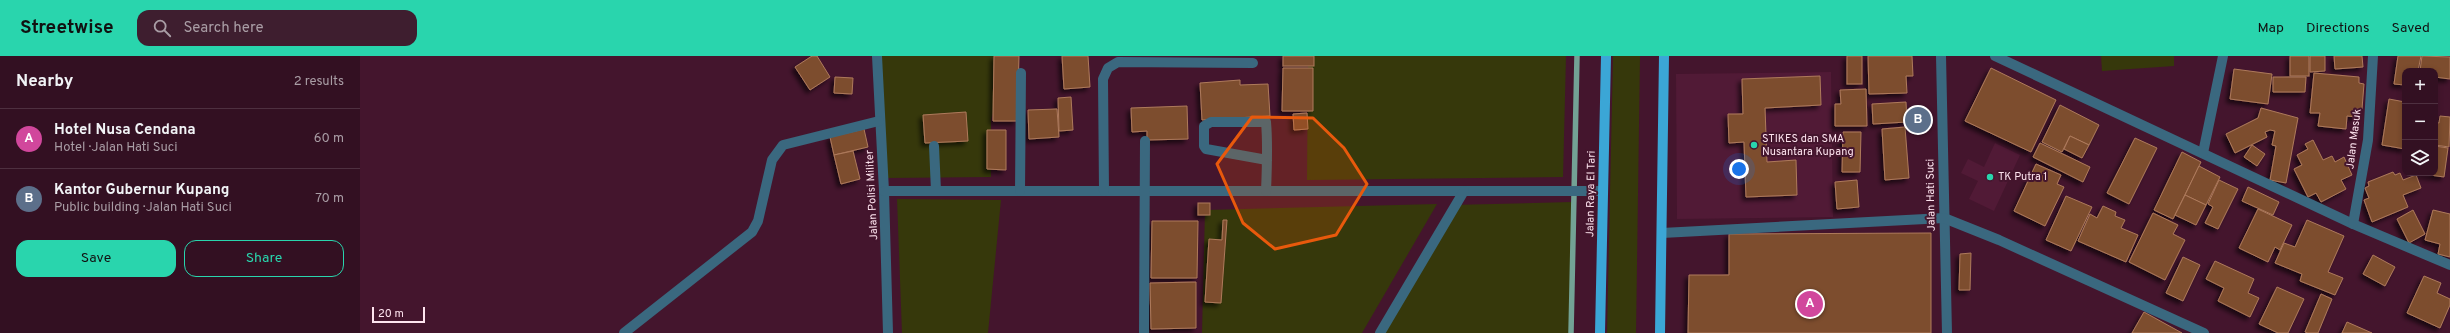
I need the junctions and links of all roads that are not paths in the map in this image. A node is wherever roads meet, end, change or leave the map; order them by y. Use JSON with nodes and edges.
{"nodes":[{"id":1,"x":876,"y":56,"type":"edge"},
{"id":2,"x":1606,"y":56,"type":"edge"},
{"id":3,"x":1664,"y":56,"type":"edge"},
{"id":4,"x":1941,"y":56,"type":"edge"},
{"id":5,"x":1995,"y":56,"type":"edge"},
{"id":6,"x":2223,"y":56,"type":"edge"},
{"id":7,"x":2373,"y":56,"type":"edge"},
{"id":8,"x":1253,"y":63,"type":"dead end"},
{"id":9,"x":1021,"y":73,"type":"dead end"},
{"id":10,"x":880,"y":121,"type":"junction"},
{"id":11,"x":1145,"y":141,"type":"dead end"},
{"id":12,"x":934,"y":146,"type":"dead end"},
{"id":13,"x":2203,"y":153,"type":"junction"},
{"id":14,"x":1267,"y":160,"type":"junction"},
{"id":15,"x":884,"y":191,"type":"junction"},
{"id":16,"x":936,"y":191,"type":"junction"},
{"id":17,"x":1020,"y":191,"type":"junction"},
{"id":18,"x":1104,"y":191,"type":"junction"},
{"id":19,"x":1145,"y":191,"type":"junction"},
{"id":20,"x":1266,"y":191,"type":"junction"},
{"id":21,"x":1464,"y":191,"type":"junction"},
{"id":22,"x":1603,"y":191,"type":"junction"},
{"id":23,"x":1944,"y":218,"type":"junction"},
{"id":24,"x":2353,"y":224,"type":"junction"},
{"id":25,"x":1662,"y":233,"type":"junction"},
{"id":26,"x":2450,"y":265,"type":"edge"},
{"id":27,"x":624,"y":333,"type":"edge"},
{"id":28,"x":888,"y":333,"type":"edge"},
{"id":29,"x":1144,"y":333,"type":"edge"},
{"id":30,"x":1380,"y":333,"type":"edge"},
{"id":31,"x":1600,"y":333,"type":"edge"},
{"id":32,"x":1660,"y":333,"type":"edge"},
{"id":33,"x":1947,"y":333,"type":"edge"},
{"id":34,"x":2204,"y":333,"type":"edge"}],
"edges":[{"from":1,"to":10,"type":"street","name":"Jalan Polisi Militer"},
{"from":2,"to":22,"type":"main road","name":"Jalan Raya El Tari"},
{"from":3,"to":25,"type":"main road"},
{"from":4,"to":23,"type":"street","name":"Jalan Hati Suci"},
{"from":5,"to":13,"type":"street"},
{"from":6,"to":13,"type":"street"},
{"from":7,"to":24,"type":"street","name":"Jalan Masuk"},
{"from":8,"to":18,"type":"street"},
{"from":9,"to":17,"type":"street"},
{"from":10,"to":15,"type":"street","name":"Jalan Polisi Militer"},
{"from":10,"to":27,"type":"street"},
{"from":11,"to":19,"type":"street"},
{"from":12,"to":16,"type":"street"},
{"from":13,"to":24,"type":"street"},
{"from":14,"to":14,"type":"street"},
{"from":14,"to":20,"type":"street"},
{"from":15,"to":16,"type":"street"},
{"from":15,"to":28,"type":"street","name":"Jalan Polisi Militer"},
{"from":16,"to":17,"type":"street"},
{"from":17,"to":18,"type":"street"},
{"from":18,"to":19,"type":"street"},
{"from":19,"to":20,"type":"street"},
{"from":19,"to":29,"type":"street"},
{"from":20,"to":21,"type":"street"},
{"from":21,"to":22,"type":"street"},
{"from":21,"to":30,"type":"street"},
{"from":22,"to":31,"type":"main road","name":"Jalan Raya El Tari"},
{"from":23,"to":25,"type":"street"},
{"from":23,"to":33,"type":"street","name":"Jalan Hati Suci"},
{"from":23,"to":34,"type":"street"},
{"from":24,"to":26,"type":"street"},
{"from":25,"to":32,"type":"main road"}]}
